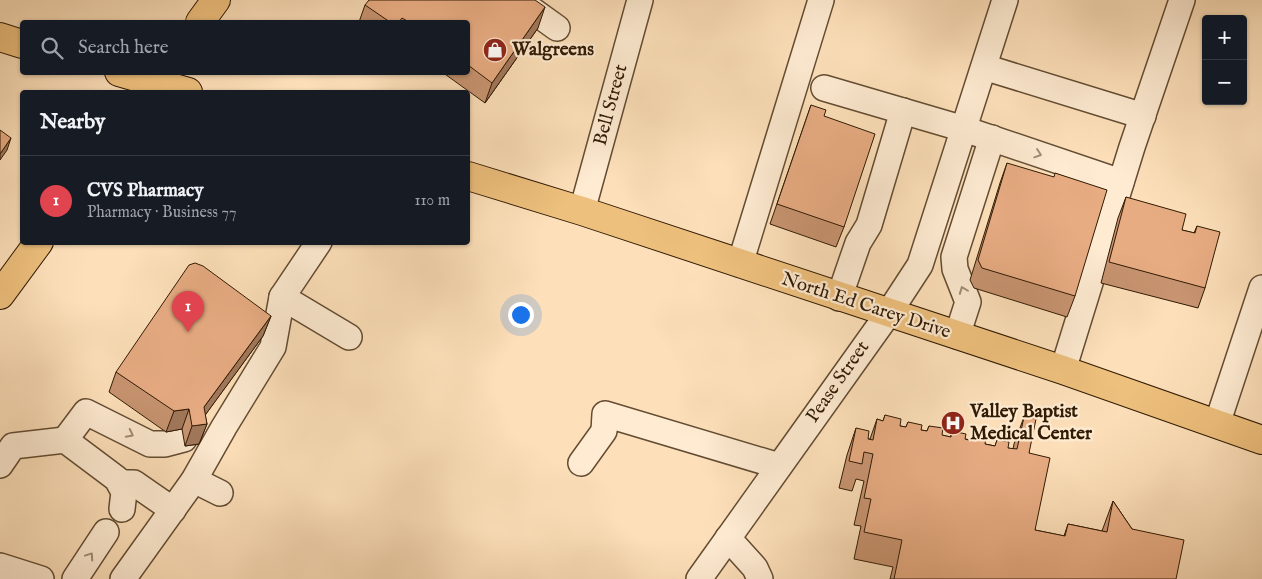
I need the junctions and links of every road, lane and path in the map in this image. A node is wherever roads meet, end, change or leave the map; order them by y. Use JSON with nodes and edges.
{"nodes":[{"id":1,"x":216,"y":0,"type":"edge"},
{"id":2,"x":518,"y":0,"type":"edge"},
{"id":3,"x":640,"y":0,"type":"edge"},
{"id":4,"x":821,"y":0,"type":"edge"},
{"id":5,"x":1005,"y":0,"type":"edge"},
{"id":6,"x":1182,"y":0,"type":"edge"},
{"id":7,"x":201,"y":20,"type":"edge"},
{"id":8,"x":557,"y":28,"type":"dead end"},
{"id":9,"x":0,"y":37,"type":"edge"},
{"id":10,"x":20,"y":43,"type":"edge"},
{"id":11,"x":984,"y":66,"type":"junction"},
{"id":12,"x":129,"y":75,"type":"edge"},
{"id":13,"x":157,"y":83,"type":"edge"},
{"id":14,"x":824,"y":88,"type":"dead end"},
{"id":15,"x":181,"y":90,"type":"edge"},
{"id":16,"x":903,"y":111,"type":"junction"},
{"id":17,"x":1143,"y":116,"type":"junction"},
{"id":18,"x":964,"y":129,"type":"junction"},
{"id":19,"x":992,"y":138,"type":"junction"},
{"id":20,"x":470,"y":177,"type":"edge"},
{"id":21,"x":1121,"y":182,"type":"junction"},
{"id":22,"x":582,"y":211,"type":"junction"},
{"id":23,"x":36,"y":245,"type":"edge"},
{"id":24,"x":317,"y":245,"type":"edge"},
{"id":25,"x":740,"y":264,"type":"junction"},
{"id":26,"x":8,"y":270,"type":"edge"},
{"id":27,"x":1262,"y":288,"type":"edge"},
{"id":28,"x":0,"y":295,"type":"edge"},
{"id":29,"x":282,"y":297,"type":"junction"},
{"id":30,"x":839,"y":298,"type":"junction"},
{"id":31,"x":888,"y":314,"type":"junction"},
{"id":32,"x":957,"y":336,"type":"junction"},
{"id":33,"x":350,"y":337,"type":"dead end"},
{"id":34,"x":1063,"y":370,"type":"junction"},
{"id":35,"x":1217,"y":424,"type":"junction"},
{"id":36,"x":224,"y":427,"type":"junction"},
{"id":37,"x":65,"y":440,"type":"junction"},
{"id":38,"x":1262,"y":440,"type":"edge"},
{"id":39,"x":581,"y":463,"type":"dead end"},
{"id":40,"x":0,"y":465,"type":"edge"},
{"id":41,"x":779,"y":466,"type":"junction"},
{"id":42,"x":194,"y":480,"type":"junction"},
{"id":43,"x":120,"y":483,"type":"junction"},
{"id":44,"x":220,"y":493,"type":"dead end"},
{"id":45,"x":122,"y":509,"type":"dead end"},
{"id":46,"x":173,"y":510,"type":"junction"},
{"id":47,"x":106,"y":532,"type":"dead end"},
{"id":48,"x":728,"y":538,"type":"junction"},
{"id":49,"x":0,"y":566,"type":"edge"},
{"id":50,"x":41,"y":579,"type":"edge"},
{"id":51,"x":75,"y":579,"type":"edge"},
{"id":52,"x":123,"y":579,"type":"edge"},
{"id":53,"x":699,"y":579,"type":"edge"},
{"id":54,"x":760,"y":579,"type":"edge"}],
"edges":[{"from":1,"to":7,"type":"main road"},
{"from":2,"to":8,"type":"street"},
{"from":3,"to":22,"type":"street","name":"Bell Street"},
{"from":4,"to":25,"type":"street"},
{"from":5,"to":11,"type":"street","name":"Pease Street"},
{"from":6,"to":17,"type":"street"},
{"from":9,"to":10,"type":"main road"},
{"from":11,"to":17,"type":"street"},
{"from":11,"to":18,"type":"street","name":"Pease Street"},
{"from":12,"to":13,"type":"main road"},
{"from":13,"to":15,"type":"main road"},
{"from":14,"to":16,"type":"street"},
{"from":16,"to":18,"type":"street"},
{"from":16,"to":30,"type":"street"},
{"from":17,"to":21,"type":"street"},
{"from":18,"to":19,"type":"street"},
{"from":18,"to":31,"type":"street","name":"Pease Street"},
{"from":19,"to":21,"type":"street","one_way":true},
{"from":32,"to":19,"type":"street","one_way":true},
{"from":20,"to":22,"type":"main road","name":"North Ed Carey Drive"},
{"from":21,"to":34,"type":"street"},
{"from":22,"to":25,"type":"main road","name":"North Ed Carey Drive"},
{"from":23,"to":26,"type":"main road"},
{"from":24,"to":29,"type":"street"},
{"from":25,"to":30,"type":"main road","name":"North Ed Carey Drive"},
{"from":26,"to":28,"type":"main road"},
{"from":27,"to":35,"type":"street"},
{"from":29,"to":33,"type":"street"},
{"from":29,"to":36,"type":"street"},
{"from":30,"to":31,"type":"main road","name":"North Ed Carey Drive"},
{"from":31,"to":32,"type":"main road","name":"North Ed Carey Drive"},
{"from":31,"to":41,"type":"street","name":"Pease Street"},
{"from":32,"to":34,"type":"main road","name":"North Ed Carey Drive"},
{"from":34,"to":35,"type":"main road","name":"North Ed Carey Drive"},
{"from":35,"to":38,"type":"main road","name":"North Ed Carey Drive"},
{"from":37,"to":36,"type":"street","one_way":true},
{"from":36,"to":42,"type":"street"},
{"from":37,"to":40,"type":"street"},
{"from":37,"to":43,"type":"street"},
{"from":39,"to":41,"type":"street"},
{"from":41,"to":48,"type":"street","name":"Pease Street"},
{"from":42,"to":44,"type":"street"},
{"from":42,"to":46,"type":"street"},
{"from":43,"to":45,"type":"street"},
{"from":43,"to":46,"type":"street"},
{"from":46,"to":52,"type":"street"},
{"from":51,"to":47,"type":"street","one_way":true},
{"from":48,"to":53,"type":"street","name":"Pease Street"},
{"from":48,"to":54,"type":"street"},
{"from":49,"to":50,"type":"street"}]}
